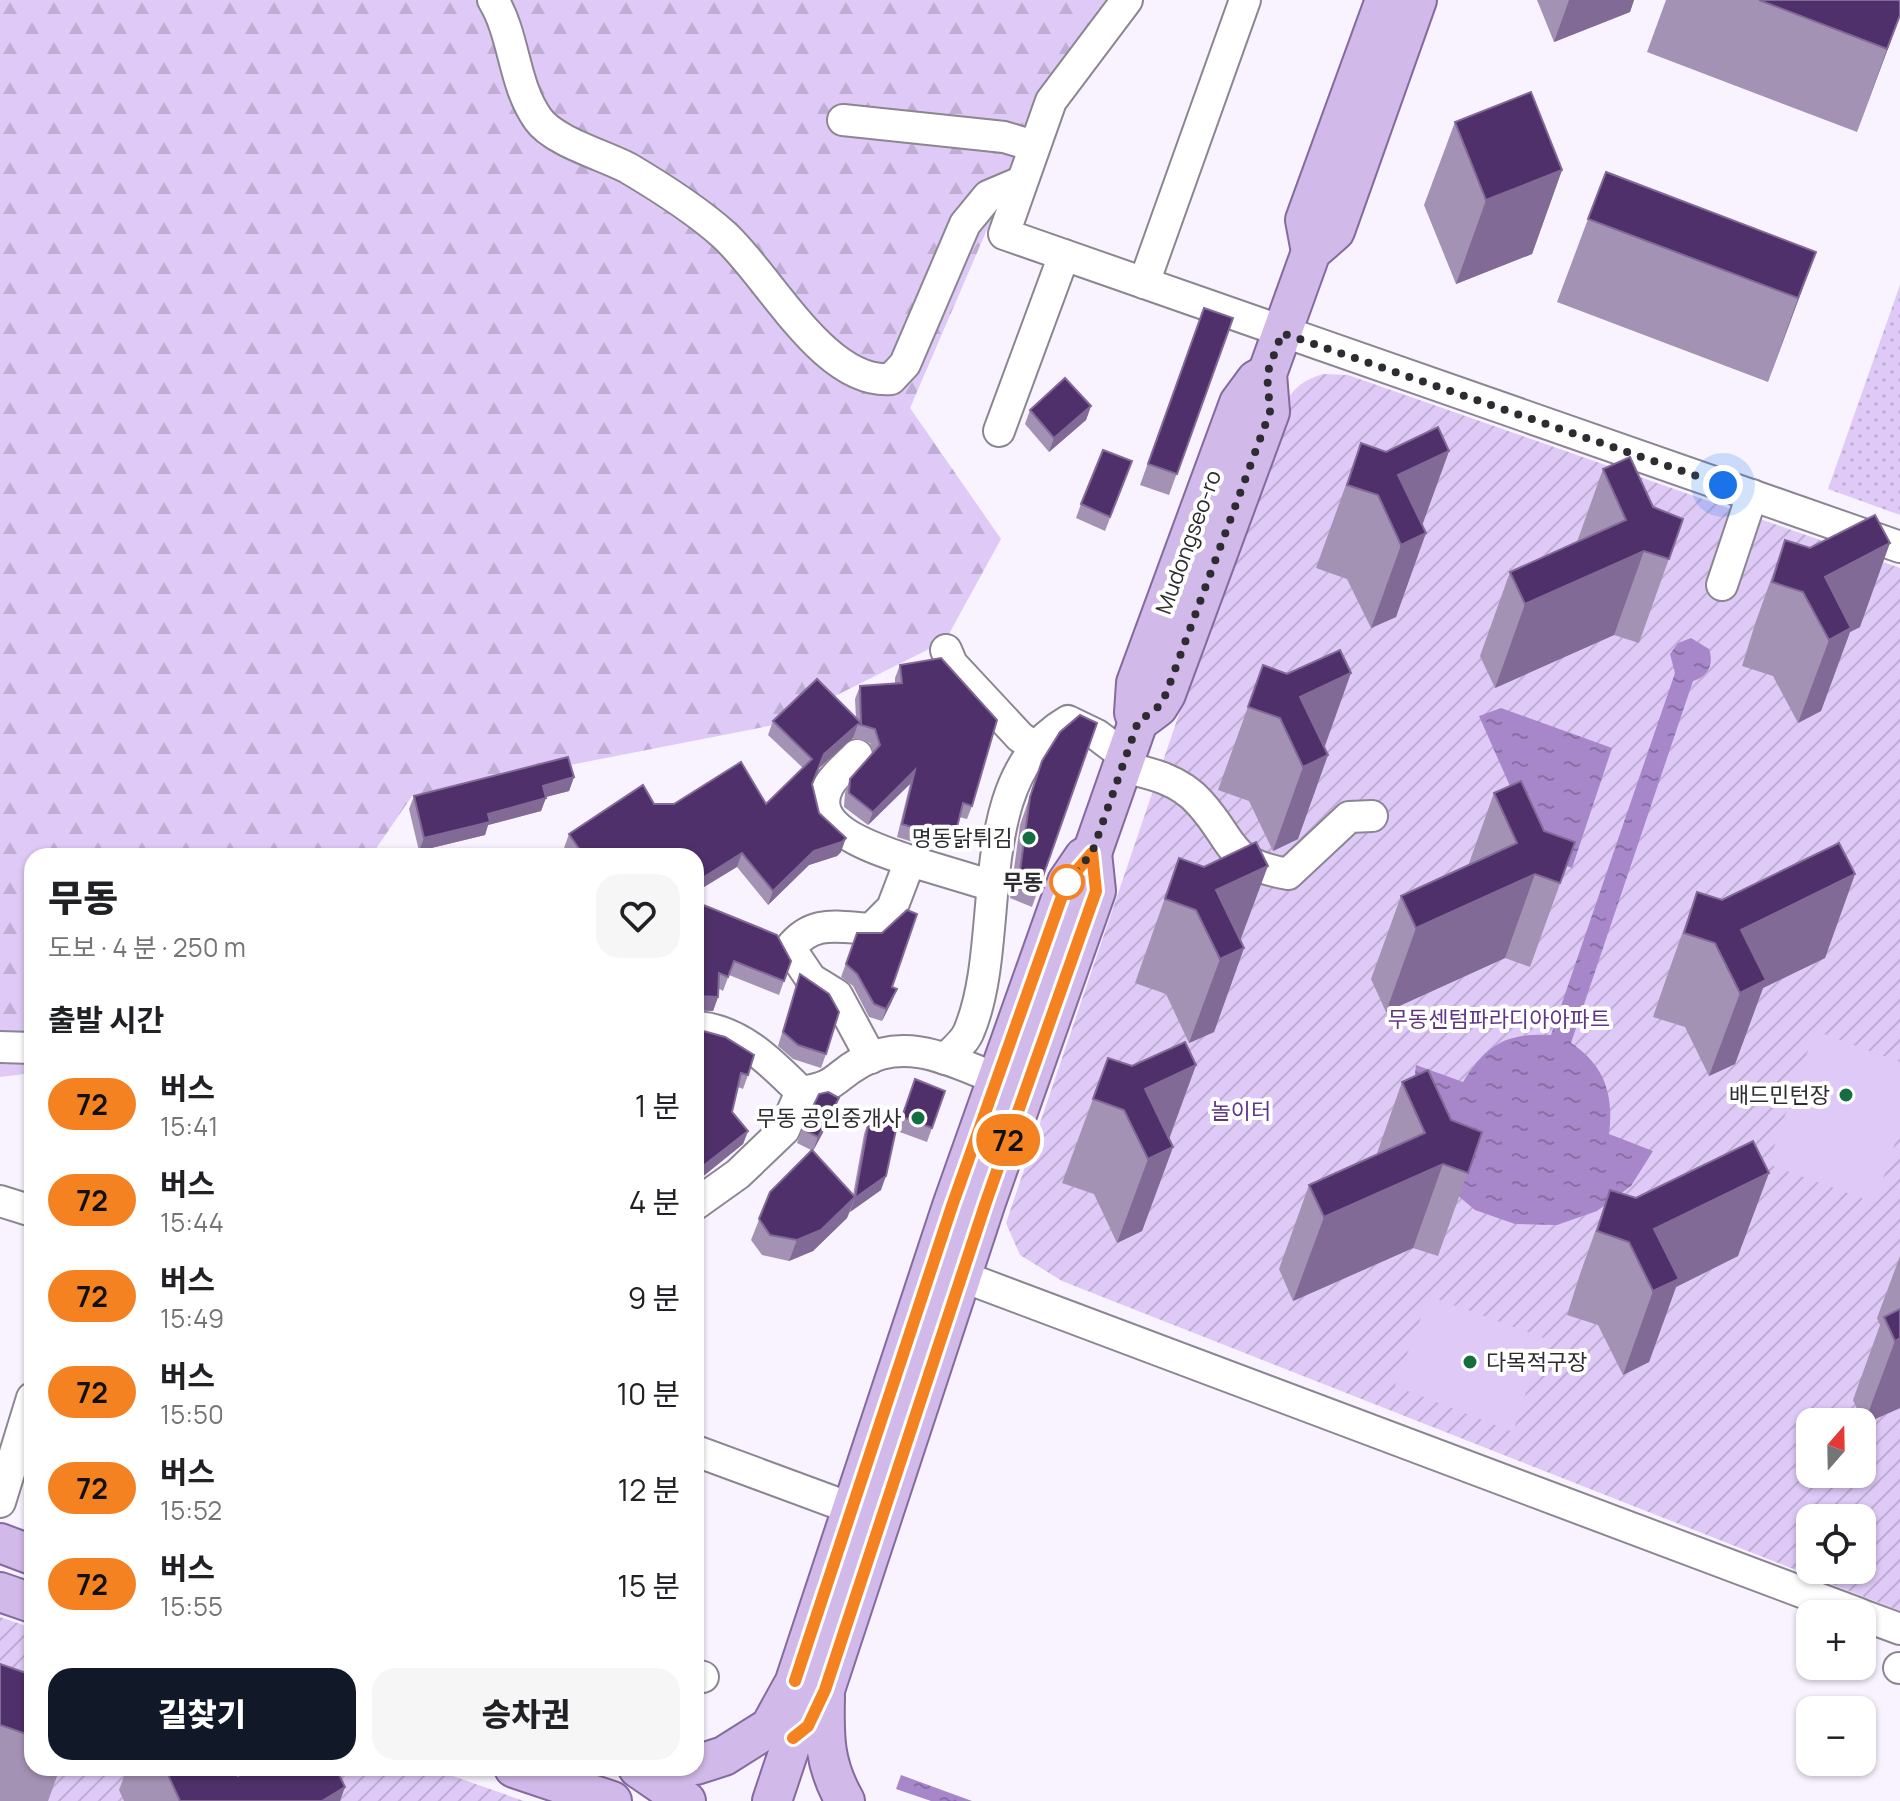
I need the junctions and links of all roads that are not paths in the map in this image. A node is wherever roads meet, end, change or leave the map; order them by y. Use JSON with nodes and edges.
{"nodes":[{"id":1,"x":493,"y":0,"type":"edge"},
{"id":2,"x":1127,"y":0,"type":"edge"},
{"id":3,"x":1245,"y":0,"type":"edge"},
{"id":4,"x":1385,"y":0,"type":"edge"},
{"id":5,"x":1417,"y":0,"type":"edge"},
{"id":6,"x":843,"y":120,"type":"dead end"},
{"id":7,"x":1034,"y":146,"type":"junction"},
{"id":8,"x":1021,"y":182,"type":"junction"},
{"id":9,"x":1311,"y":252,"type":"junction"},
{"id":10,"x":1064,"y":255,"type":"junction"},
{"id":11,"x":1144,"y":283,"type":"junction"},
{"id":12,"x":1282,"y":333,"type":"junction"},
{"id":13,"x":999,"y":431,"type":"dead end"},
{"id":14,"x":1752,"y":495,"type":"junction"},
{"id":15,"x":1900,"y":547,"type":"edge"},
{"id":16,"x":1722,"y":585,"type":"dead end"},
{"id":17,"x":946,"y":650,"type":"dead end"},
{"id":18,"x":1036,"y":748,"type":"junction"},
{"id":19,"x":1129,"y":749,"type":"junction"},
{"id":20,"x":857,"y":755,"type":"dead end"},
{"id":21,"x":1372,"y":816,"type":"dead end"},
{"id":22,"x":1092,"y":853,"type":"junction"},
{"id":23,"x":910,"y":861,"type":"junction"},
{"id":24,"x":993,"y":886,"type":"junction"},
{"id":25,"x":704,"y":1028,"type":"edge"},
{"id":26,"x":0,"y":1047,"type":"edge"},
{"id":27,"x":24,"y":1048,"type":"edge"},
{"id":28,"x":871,"y":1058,"type":"junction"},
{"id":29,"x":945,"y":1059,"type":"junction"},
{"id":30,"x":998,"y":1079,"type":"junction"},
{"id":31,"x":801,"y":1092,"type":"junction"},
{"id":32,"x":704,"y":1199,"type":"edge"},
{"id":33,"x":0,"y":1201,"type":"edge"},
{"id":34,"x":24,"y":1208,"type":"edge"},
{"id":35,"x":961,"y":1276,"type":"junction"},
{"id":36,"x":24,"y":1420,"type":"edge"},
{"id":37,"x":17,"y":1439,"type":"edge"},
{"id":38,"x":704,"y":1454,"type":"edge"},
{"id":39,"x":0,"y":1502,"type":"edge"},
{"id":40,"x":867,"y":1514,"type":"junction"},
{"id":41,"x":0,"y":1543,"type":"edge"},
{"id":42,"x":24,"y":1552,"type":"edge"},
{"id":43,"x":0,"y":1592,"type":"edge"},
{"id":44,"x":24,"y":1600,"type":"edge"},
{"id":45,"x":1824,"y":1600,"type":"edge"},
{"id":46,"x":1876,"y":1620,"type":"edge"},
{"id":47,"x":1900,"y":1629,"type":"edge"},
{"id":48,"x":810,"y":1685,"type":"junction"},
{"id":49,"x":704,"y":1769,"type":"edge"},
{"id":50,"x":537,"y":1776,"type":"edge"},
{"id":51,"x":652,"y":1776,"type":"edge"},
{"id":52,"x":682,"y":1784,"type":"edge"},
{"id":53,"x":610,"y":1801,"type":"edge"},
{"id":54,"x":772,"y":1801,"type":"edge"},
{"id":55,"x":845,"y":1801,"type":"edge"}],
"edges":[{"from":1,"to":8,"type":"street"},
{"from":2,"to":7,"type":"street"},
{"from":3,"to":11,"type":"street"},
{"from":4,"to":9,"type":"main road","name":"Mudongseo-ro"},
{"from":5,"to":9,"type":"main road","name":"Mudongseo-ro"},
{"from":6,"to":7,"type":"street"},
{"from":7,"to":8,"type":"street"},
{"from":8,"to":10,"type":"street"},
{"from":9,"to":12,"type":"main road","name":"Mudongseo-ro"},
{"from":10,"to":11,"type":"street"},
{"from":10,"to":13,"type":"street"},
{"from":11,"to":12,"type":"street"},
{"from":12,"to":14,"type":"street"},
{"from":12,"to":19,"type":"main road","name":"Mudongseo-ro"},
{"from":14,"to":15,"type":"street"},
{"from":14,"to":16,"type":"street"},
{"from":17,"to":18,"type":"street"},
{"from":18,"to":19,"type":"street"},
{"from":18,"to":24,"type":"street"},
{"from":19,"to":21,"type":"street"},
{"from":19,"to":22,"type":"main road","name":"Mudongseo-ro"},
{"from":20,"to":23,"type":"street"},
{"from":22,"to":30,"type":"main road","name":"Mudongseo-ro"},
{"from":22,"to":35,"type":"main road","name":"Mudongseo-ro"},
{"from":23,"to":24,"type":"street"},
{"from":23,"to":28,"type":"street"},
{"from":24,"to":29,"type":"street"},
{"from":25,"to":31,"type":"street"},
{"from":26,"to":27,"type":"street"},
{"from":28,"to":29,"type":"street"},
{"from":28,"to":31,"type":"street"},
{"from":29,"to":30,"type":"street"},
{"from":30,"to":40,"type":"main road","name":"Mudongseo-ro"},
{"from":31,"to":32,"type":"street"},
{"from":33,"to":34,"type":"street"},
{"from":35,"to":40,"type":"main road","name":"Mudongseo-ro"},
{"from":35,"to":45,"type":"street"},
{"from":36,"to":37,"type":"street"},
{"from":37,"to":39,"type":"street"},
{"from":38,"to":40,"type":"street"},
{"from":40,"to":48,"type":"main road","name":"Mudongseo-ro"},
{"from":41,"to":42,"type":"main road"},
{"from":43,"to":44,"type":"main road"},
{"from":46,"to":47,"type":"street"},
{"from":48,"to":49,"type":"main road"},
{"from":48,"to":54,"type":"main road"},
{"from":48,"to":55,"type":"main road"},
{"from":50,"to":53,"type":"main road"},
{"from":51,"to":52,"type":"main road"}]}
